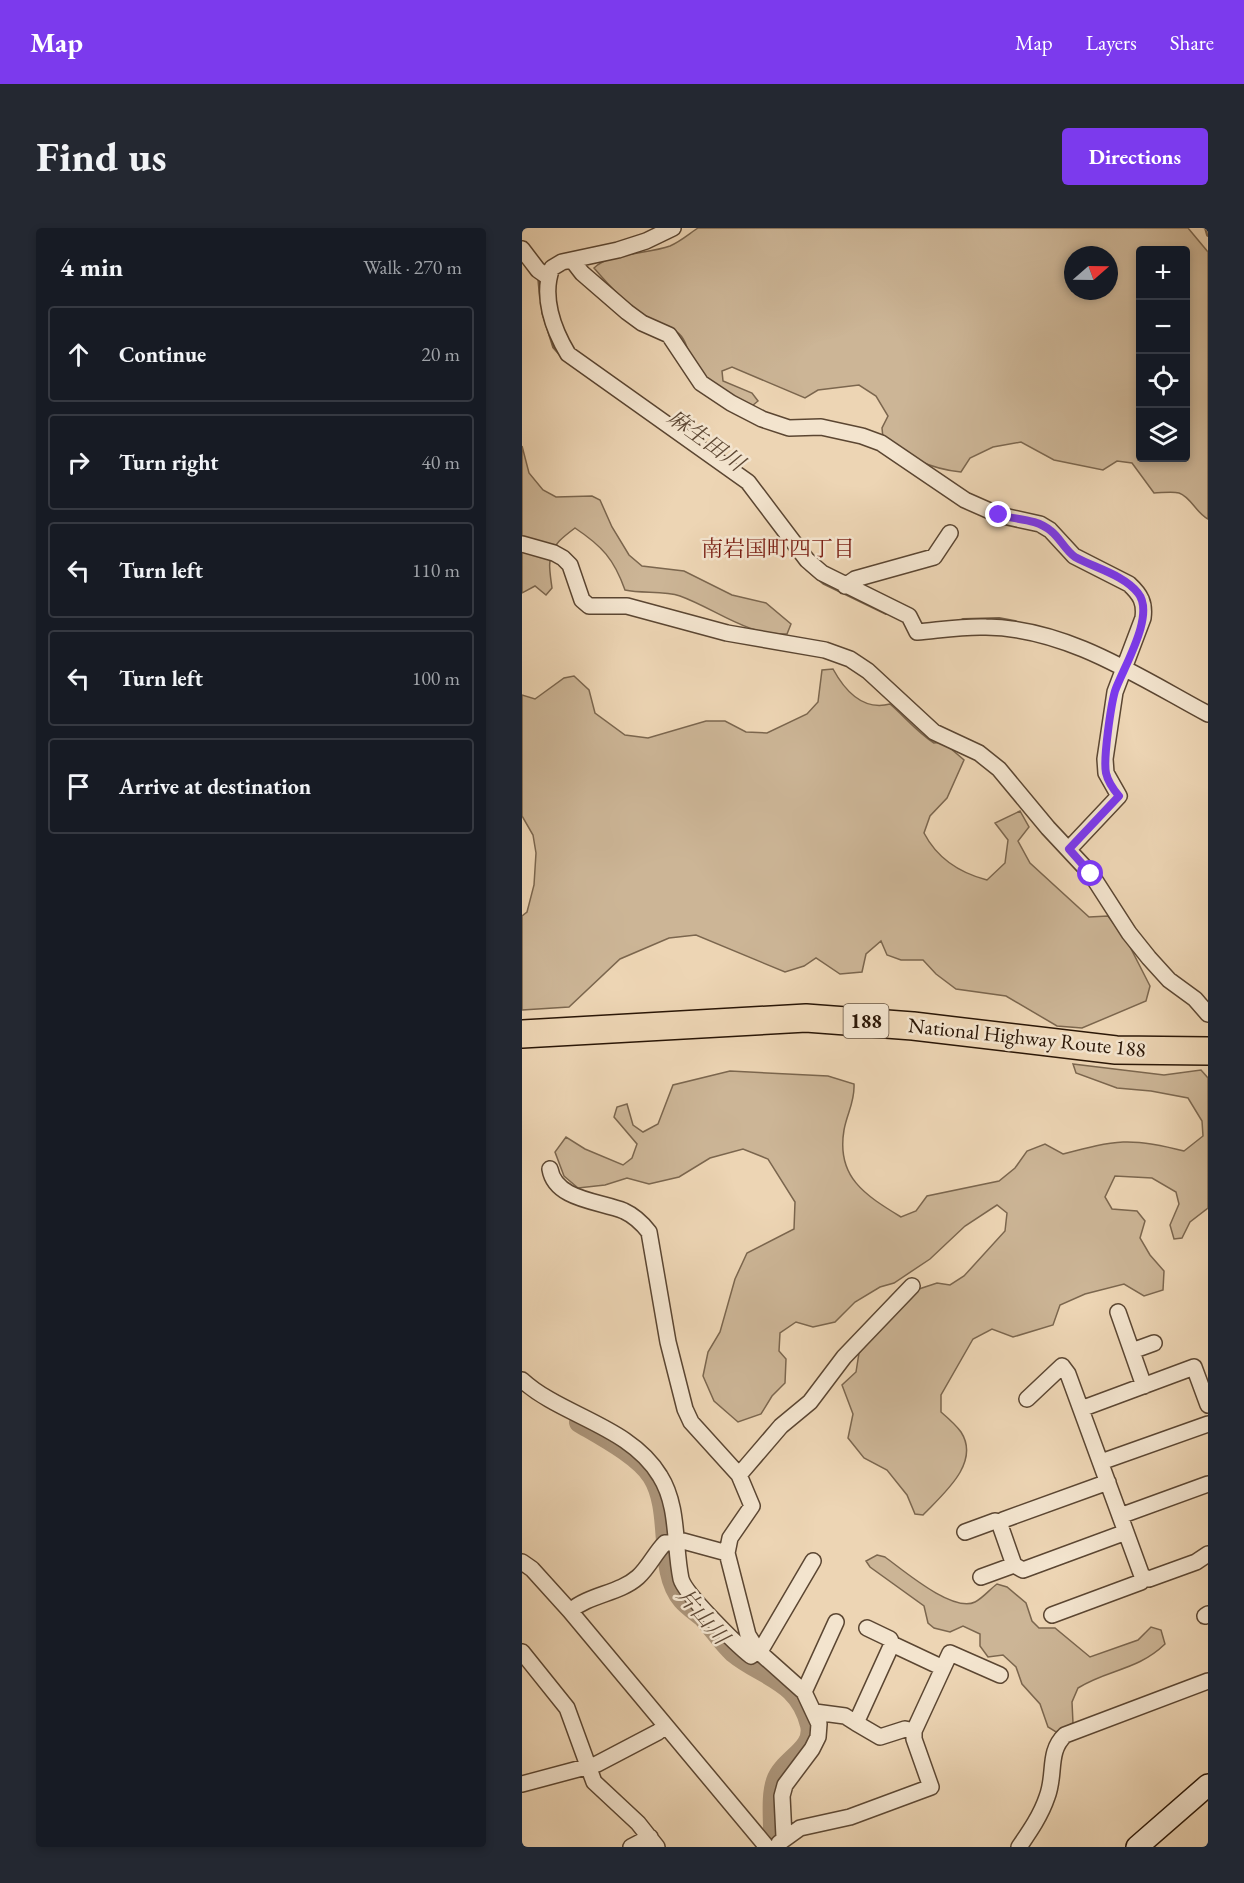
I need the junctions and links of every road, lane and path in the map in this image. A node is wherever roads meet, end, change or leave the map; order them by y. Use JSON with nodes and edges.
{"nodes":[{"id":1,"x":673,"y":228,"type":"edge"},
{"id":2,"x":522,"y":249,"type":"edge"},
{"id":3,"x":572,"y":260,"type":"junction"},
{"id":4,"x":548,"y":277,"type":"junction"},
{"id":5,"x":950,"y":533,"type":"dead end"},
{"id":6,"x":522,"y":544,"type":"edge"},
{"id":7,"x":845,"y":586,"type":"junction"},
{"id":8,"x":1125,"y":670,"type":"junction"},
{"id":9,"x":1208,"y":714,"type":"edge"},
{"id":10,"x":1069,"y":849,"type":"junction"},
{"id":11,"x":1208,"y":1014,"type":"edge"},
{"id":12,"x":522,"y":1034,"type":"edge"},
{"id":13,"x":1208,"y":1051,"type":"edge"},
{"id":14,"x":550,"y":1169,"type":"dead end"},
{"id":15,"x":912,"y":1286,"type":"dead end"},
{"id":16,"x":1118,"y":1312,"type":"dead end"},
{"id":17,"x":1154,"y":1343,"type":"dead end"},
{"id":18,"x":1132,"y":1351,"type":"junction"},
{"id":19,"x":522,"y":1380,"type":"edge"},
{"id":20,"x":1144,"y":1386,"type":"junction"},
{"id":21,"x":1027,"y":1399,"type":"dead end"},
{"id":22,"x":1208,"y":1405,"type":"edge"},
{"id":23,"x":1081,"y":1408,"type":"junction"},
{"id":24,"x":1208,"y":1424,"type":"edge"},
{"id":25,"x":1101,"y":1462,"type":"junction"},
{"id":26,"x":739,"y":1475,"type":"junction"},
{"id":27,"x":1108,"y":1482,"type":"junction"},
{"id":28,"x":1208,"y":1484,"type":"edge"},
{"id":29,"x":1120,"y":1516,"type":"junction"},
{"id":30,"x":1002,"y":1523,"type":"junction"},
{"id":31,"x":965,"y":1532,"type":"dead end"},
{"id":32,"x":1126,"y":1533,"type":"junction"},
{"id":33,"x":672,"y":1541,"type":"junction"},
{"id":34,"x":727,"y":1553,"type":"junction"},
{"id":35,"x":1208,"y":1554,"type":"edge"},
{"id":36,"x":813,"y":1561,"type":"dead end"},
{"id":37,"x":522,"y":1562,"type":"edge"},
{"id":38,"x":1014,"y":1565,"type":"junction"},
{"id":39,"x":981,"y":1577,"type":"dead end"},
{"id":40,"x":1144,"y":1577,"type":"junction"},
{"id":41,"x":570,"y":1611,"type":"junction"},
{"id":42,"x":1052,"y":1615,"type":"dead end"},
{"id":43,"x":836,"y":1622,"type":"dead end"},
{"id":44,"x":867,"y":1628,"type":"dead end"},
{"id":45,"x":892,"y":1644,"type":"junction"},
{"id":46,"x":758,"y":1651,"type":"junction"},
{"id":47,"x":522,"y":1652,"type":"edge"},
{"id":48,"x":943,"y":1668,"type":"junction"},
{"id":49,"x":1000,"y":1675,"type":"dead end"},
{"id":50,"x":1208,"y":1681,"type":"edge"},
{"id":51,"x":804,"y":1692,"type":"junction"},
{"id":52,"x":815,"y":1712,"type":"junction"},
{"id":53,"x":856,"y":1723,"type":"junction"},
{"id":54,"x":665,"y":1726,"type":"junction"},
{"id":55,"x":914,"y":1731,"type":"junction"},
{"id":56,"x":587,"y":1767,"type":"junction"},
{"id":57,"x":522,"y":1784,"type":"edge"},
{"id":58,"x":1208,"y":1785,"type":"edge"},
{"id":59,"x":653,"y":1842,"type":"edge"},
{"id":60,"x":780,"y":1842,"type":"edge"},
{"id":61,"x":631,"y":1847,"type":"edge"},
{"id":62,"x":767,"y":1847,"type":"edge"},
{"id":63,"x":1019,"y":1847,"type":"edge"},
{"id":64,"x":1137,"y":1847,"type":"edge"}],
"edges":[{"from":1,"to":3,"type":"street"},
{"from":2,"to":4,"type":"street"},
{"from":3,"to":4,"type":"street"},
{"from":3,"to":8,"type":"street"},
{"from":4,"to":7,"type":"street"},
{"from":5,"to":7,"type":"street"},
{"from":6,"to":10,"type":"street"},
{"from":7,"to":8,"type":"street"},
{"from":8,"to":9,"type":"street"},
{"from":8,"to":10,"type":"street"},
{"from":10,"to":11,"type":"street"},
{"from":12,"to":13,"type":"highway","name":"National Highway Route 188","number":"188"},
{"from":14,"to":26,"type":"street"},
{"from":15,"to":26,"type":"street"},
{"from":16,"to":18,"type":"street"},
{"from":17,"to":18,"type":"street"},
{"from":18,"to":20,"type":"street"},
{"from":19,"to":33,"type":"street"},
{"from":20,"to":22,"type":"street"},
{"from":20,"to":23,"type":"street"},
{"from":21,"to":23,"type":"street"},
{"from":23,"to":25,"type":"street"},
{"from":24,"to":25,"type":"street"},
{"from":25,"to":27,"type":"street"},
{"from":26,"to":34,"type":"street"},
{"from":27,"to":29,"type":"street"},
{"from":27,"to":30,"type":"street"},
{"from":28,"to":29,"type":"street"},
{"from":29,"to":32,"type":"street"},
{"from":30,"to":31,"type":"street"},
{"from":30,"to":38,"type":"street"},
{"from":32,"to":38,"type":"street"},
{"from":32,"to":40,"type":"street"},
{"from":33,"to":34,"type":"street"},
{"from":33,"to":41,"type":"street"},
{"from":33,"to":46,"type":"street"},
{"from":34,"to":46,"type":"street"},
{"from":35,"to":40,"type":"street"},
{"from":36,"to":46,"type":"street"},
{"from":37,"to":41,"type":"street"},
{"from":38,"to":39,"type":"street"},
{"from":40,"to":42,"type":"street"},
{"from":41,"to":54,"type":"street"},
{"from":43,"to":51,"type":"street"},
{"from":44,"to":45,"type":"street"},
{"from":45,"to":48,"type":"street"},
{"from":45,"to":53,"type":"street"},
{"from":46,"to":51,"type":"street"},
{"from":47,"to":56,"type":"street"},
{"from":48,"to":49,"type":"street"},
{"from":48,"to":55,"type":"street"},
{"from":50,"to":63,"type":"street"},
{"from":51,"to":52,"type":"street"},
{"from":52,"to":53,"type":"street"},
{"from":52,"to":60,"type":"street"},
{"from":53,"to":55,"type":"street"},
{"from":54,"to":56,"type":"street"},
{"from":54,"to":62,"type":"street"},
{"from":55,"to":60,"type":"street"},
{"from":56,"to":57,"type":"street"},
{"from":56,"to":59,"type":"street"},
{"from":58,"to":64,"type":"street"},
{"from":59,"to":61,"type":"street"}]}
